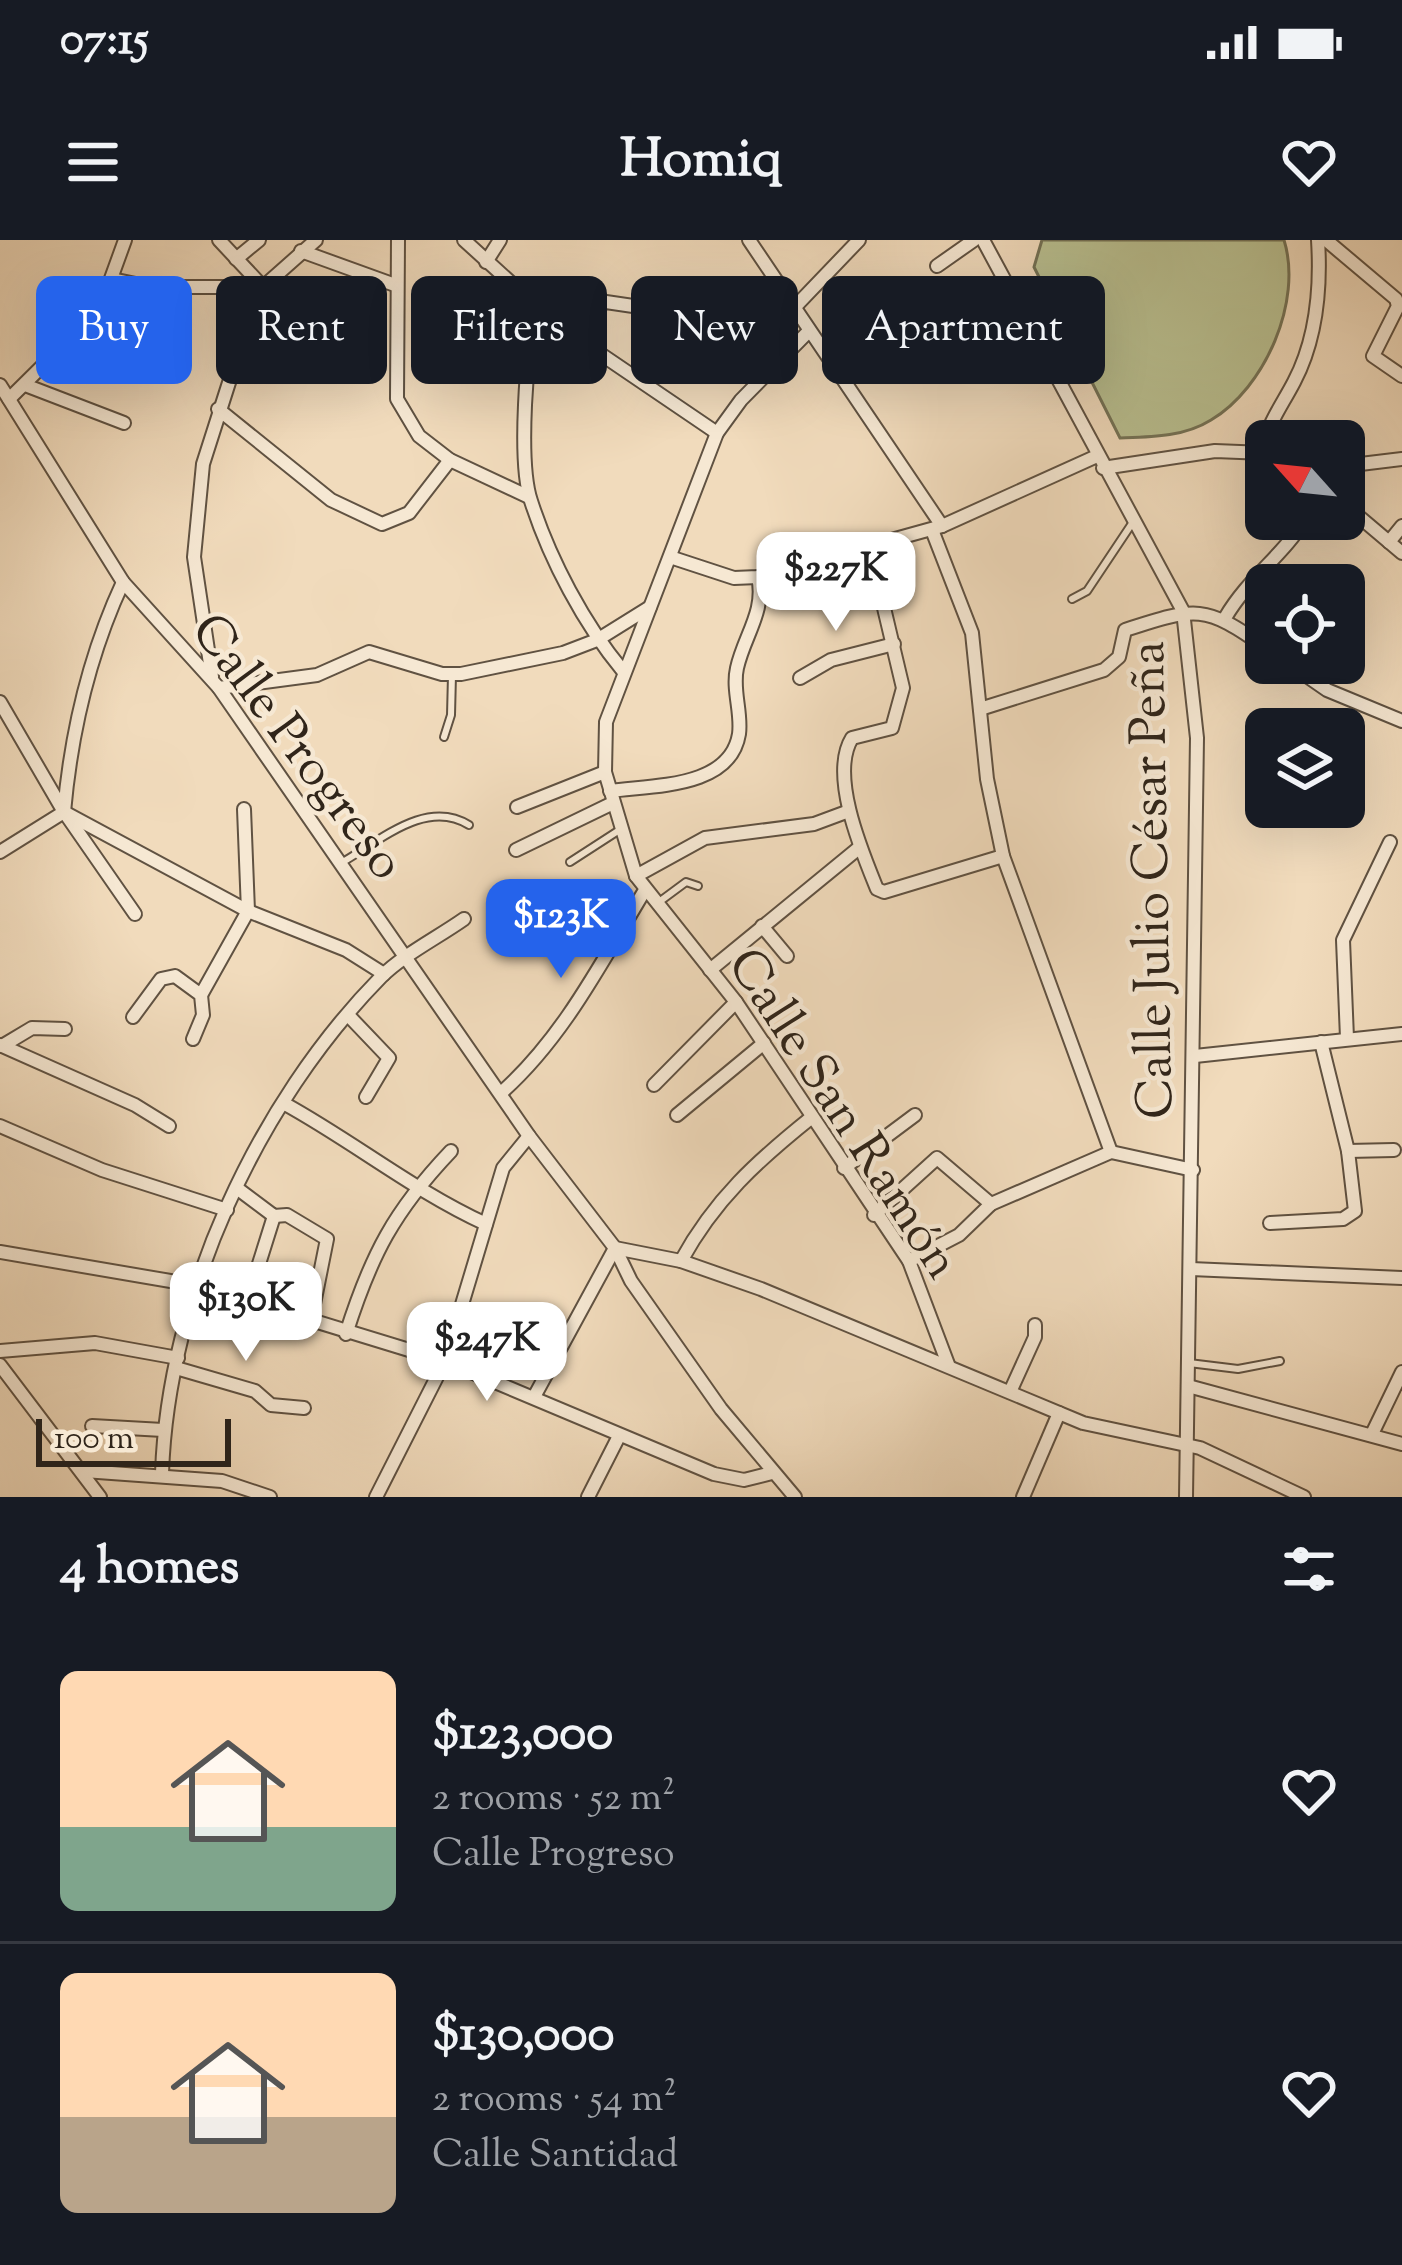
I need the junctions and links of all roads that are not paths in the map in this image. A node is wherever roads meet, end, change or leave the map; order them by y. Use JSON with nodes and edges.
{"nodes":[{"id":1,"x":125,"y":240,"type":"edge"},
{"id":2,"x":219,"y":240,"type":"edge"},
{"id":3,"x":260,"y":240,"type":"edge"},
{"id":4,"x":316,"y":240,"type":"edge"},
{"id":5,"x":398,"y":240,"type":"edge"},
{"id":6,"x":464,"y":240,"type":"edge"},
{"id":7,"x":500,"y":240,"type":"edge"},
{"id":8,"x":748,"y":240,"type":"edge"},
{"id":9,"x":859,"y":240,"type":"edge"},
{"id":10,"x":978,"y":240,"type":"edge"},
{"id":11,"x":1322,"y":240,"type":"edge"},
{"id":12,"x":301,"y":251,"type":"junction"},
{"id":13,"x":236,"y":259,"type":"junction"},
{"id":14,"x":485,"y":262,"type":"junction"},
{"id":15,"x":937,"y":266,"type":"dead end"},
{"id":16,"x":113,"y":276,"type":"edge"},
{"id":17,"x":252,"y":276,"type":"edge"},
{"id":18,"x":275,"y":276,"type":"edge"},
{"id":19,"x":501,"y":276,"type":"edge"},
{"id":20,"x":771,"y":276,"type":"edge"},
{"id":21,"x":394,"y":285,"type":"junction"},
{"id":22,"x":1400,"y":303,"type":"edge"},
{"id":23,"x":798,"y":304,"type":"edge"},
{"id":24,"x":798,"y":319,"type":"edge"},
{"id":25,"x":807,"y":333,"type":"junction"},
{"id":26,"x":607,"y":358,"type":"edge"},
{"id":27,"x":36,"y":375,"type":"edge"},
{"id":28,"x":1402,"y":376,"type":"edge"},
{"id":29,"x":227,"y":384,"type":"edge"},
{"id":30,"x":528,"y":384,"type":"edge"},
{"id":31,"x":0,"y":385,"type":"edge"},
{"id":32,"x":25,"y":385,"type":"junction"},
{"id":33,"x":9,"y":399,"type":"junction"},
{"id":34,"x":218,"y":409,"type":"junction"},
{"id":35,"x":1272,"y":420,"type":"edge"},
{"id":36,"x":124,"y":423,"type":"dead end"},
{"id":37,"x":717,"y":433,"type":"junction"},
{"id":38,"x":1245,"y":452,"type":"edge"},
{"id":39,"x":1402,"y":459,"type":"edge"},
{"id":40,"x":449,"y":460,"type":"junction"},
{"id":41,"x":1100,"y":462,"type":"junction"},
{"id":42,"x":1365,"y":463,"type":"edge"},
{"id":43,"x":529,"y":497,"type":"junction"},
{"id":44,"x":1133,"y":522,"type":"junction"},
{"id":45,"x":1365,"y":522,"type":"edge"},
{"id":46,"x":1402,"y":526,"type":"edge"},
{"id":47,"x":937,"y":528,"type":"junction"},
{"id":48,"x":1291,"y":540,"type":"edge"},
{"id":49,"x":1389,"y":542,"type":"junction"},
{"id":50,"x":870,"y":549,"type":"junction"},
{"id":51,"x":1402,"y":553,"type":"edge"},
{"id":52,"x":670,"y":557,"type":"junction"},
{"id":53,"x":758,"y":578,"type":"junction"},
{"id":54,"x":123,"y":582,"type":"junction"},
{"id":55,"x":1072,"y":598,"type":"dead end"},
{"id":56,"x":650,"y":607,"type":"junction"},
{"id":57,"x":1183,"y":611,"type":"junction"},
{"id":58,"x":1225,"y":618,"type":"junction"},
{"id":59,"x":1245,"y":633,"type":"edge"},
{"id":60,"x":597,"y":640,"type":"junction"},
{"id":61,"x":894,"y":644,"type":"junction"},
{"id":62,"x":623,"y":671,"type":"junction"},
{"id":63,"x":452,"y":675,"type":"junction"},
{"id":64,"x":800,"y":678,"type":"dead end"},
{"id":65,"x":215,"y":683,"type":"junction"},
{"id":66,"x":1318,"y":684,"type":"edge"},
{"id":67,"x":0,"y":702,"type":"edge"},
{"id":68,"x":980,"y":709,"type":"junction"},
{"id":69,"x":1402,"y":721,"type":"edge"},
{"id":70,"x":444,"y":737,"type":"dead end"},
{"id":71,"x":605,"y":772,"type":"junction"},
{"id":72,"x":612,"y":797,"type":"junction"},
{"id":73,"x":517,"y":807,"type":"dead end"},
{"id":74,"x":244,"y":809,"type":"dead end"},
{"id":75,"x":849,"y":811,"type":"junction"},
{"id":76,"x":64,"y":812,"type":"junction"},
{"id":77,"x":469,"y":825,"type":"dead end"},
{"id":78,"x":622,"y":830,"type":"junction"},
{"id":79,"x":1390,"y":842,"type":"dead end"},
{"id":80,"x":860,"y":847,"type":"junction"},
{"id":81,"x":516,"y":850,"type":"dead end"},
{"id":82,"x":0,"y":852,"type":"edge"},
{"id":83,"x":1003,"y":856,"type":"junction"},
{"id":84,"x":341,"y":862,"type":"junction"},
{"id":85,"x":570,"y":862,"type":"dead end"},
{"id":86,"x":636,"y":876,"type":"junction"},
{"id":87,"x":698,"y":886,"type":"dead end"},
{"id":88,"x":645,"y":890,"type":"junction"},
{"id":89,"x":657,"y":905,"type":"junction"},
{"id":90,"x":248,"y":910,"type":"junction"},
{"id":91,"x":135,"y":914,"type":"dead end"},
{"id":92,"x":543,"y":918,"type":"dead end"},
{"id":93,"x":464,"y":919,"type":"dead end"},
{"id":94,"x":762,"y":926,"type":"junction"},
{"id":95,"x":608,"y":951,"type":"junction"},
{"id":96,"x":787,"y":956,"type":"dead end"},
{"id":97,"x":409,"y":957,"type":"junction"},
{"id":98,"x":710,"y":970,"type":"junction"},
{"id":99,"x":384,"y":974,"type":"junction"},
{"id":100,"x":201,"y":995,"type":"junction"},
{"id":101,"x":736,"y":1002,"type":"junction"},
{"id":102,"x":348,"y":1015,"type":"junction"},
{"id":103,"x":133,"y":1017,"type":"dead end"},
{"id":104,"x":65,"y":1029,"type":"dead end"},
{"id":105,"x":1402,"y":1034,"type":"edge"},
{"id":106,"x":1346,"y":1038,"type":"junction"},
{"id":107,"x":193,"y":1039,"type":"dead end"},
{"id":108,"x":1321,"y":1042,"type":"junction"},
{"id":109,"x":764,"y":1043,"type":"junction"},
{"id":110,"x":1,"y":1045,"type":"edge"},
{"id":111,"x":1195,"y":1056,"type":"junction"},
{"id":112,"x":654,"y":1085,"type":"dead end"},
{"id":113,"x":501,"y":1093,"type":"junction"},
{"id":114,"x":366,"y":1097,"type":"dead end"},
{"id":115,"x":285,"y":1104,"type":"junction"},
{"id":116,"x":915,"y":1114,"type":"dead end"},
{"id":117,"x":677,"y":1115,"type":"dead end"},
{"id":118,"x":812,"y":1117,"type":"junction"},
{"id":119,"x":0,"y":1126,"type":"edge"},
{"id":120,"x":169,"y":1126,"type":"dead end"},
{"id":121,"x":529,"y":1136,"type":"junction"},
{"id":122,"x":1394,"y":1150,"type":"dead end"},
{"id":123,"x":451,"y":1151,"type":"dead end"},
{"id":124,"x":1111,"y":1151,"type":"junction"},
{"id":125,"x":1348,"y":1151,"type":"junction"},
{"id":126,"x":844,"y":1168,"type":"junction"},
{"id":127,"x":1193,"y":1170,"type":"junction"},
{"id":128,"x":238,"y":1189,"type":"junction"},
{"id":129,"x":415,"y":1189,"type":"junction"},
{"id":130,"x":991,"y":1204,"type":"junction"},
{"id":131,"x":227,"y":1210,"type":"junction"},
{"id":132,"x":874,"y":1215,"type":"junction"},
{"id":133,"x":274,"y":1216,"type":"junction"},
{"id":134,"x":1270,"y":1223,"type":"dead end"},
{"id":135,"x":486,"y":1224,"type":"junction"},
{"id":136,"x":615,"y":1248,"type":"junction"},
{"id":137,"x":0,"y":1252,"type":"edge"},
{"id":138,"x":681,"y":1261,"type":"junction"},
{"id":139,"x":909,"y":1261,"type":"junction"},
{"id":140,"x":1191,"y":1269,"type":"junction"},
{"id":141,"x":1402,"y":1278,"type":"edge"},
{"id":142,"x":200,"y":1286,"type":"junction"},
{"id":143,"x":247,"y":1302,"type":"junction"},
{"id":144,"x":310,"y":1324,"type":"junction"},
{"id":145,"x":1035,"y":1325,"type":"dead end"},
{"id":146,"x":346,"y":1334,"type":"junction"},
{"id":147,"x":0,"y":1351,"type":"edge"},
{"id":148,"x":445,"y":1361,"type":"junction"},
{"id":149,"x":1280,"y":1361,"type":"dead end"},
{"id":150,"x":177,"y":1363,"type":"junction"},
{"id":151,"x":1189,"y":1363,"type":"junction"},
{"id":152,"x":948,"y":1364,"type":"junction"},
{"id":153,"x":0,"y":1365,"type":"edge"},
{"id":154,"x":1402,"y":1372,"type":"edge"},
{"id":155,"x":1188,"y":1386,"type":"junction"},
{"id":156,"x":1010,"y":1392,"type":"junction"},
{"id":157,"x":534,"y":1397,"type":"junction"},
{"id":158,"x":304,"y":1408,"type":"dead end"},
{"id":159,"x":1059,"y":1413,"type":"junction"},
{"id":160,"x":92,"y":1426,"type":"dead end"},
{"id":161,"x":163,"y":1430,"type":"junction"},
{"id":162,"x":1372,"y":1434,"type":"junction"},
{"id":163,"x":619,"y":1438,"type":"junction"},
{"id":164,"x":1187,"y":1444,"type":"junction"},
{"id":165,"x":1402,"y":1444,"type":"edge"},
{"id":166,"x":84,"y":1471,"type":"junction"},
{"id":167,"x":161,"y":1473,"type":"junction"},
{"id":168,"x":772,"y":1473,"type":"junction"},
{"id":169,"x":100,"y":1497,"type":"edge"},
{"id":170,"x":270,"y":1497,"type":"edge"},
{"id":171,"x":376,"y":1497,"type":"edge"},
{"id":172,"x":588,"y":1497,"type":"edge"},
{"id":173,"x":796,"y":1497,"type":"edge"},
{"id":174,"x":1023,"y":1497,"type":"edge"},
{"id":175,"x":1186,"y":1497,"type":"edge"},
{"id":176,"x":1304,"y":1497,"type":"edge"}],
"edges":[{"from":1,"to":16,"type":"street"},
{"from":2,"to":13,"type":"street"},
{"from":3,"to":13,"type":"street"},
{"from":4,"to":12,"type":"street"},
{"from":5,"to":21,"type":"street"},
{"from":6,"to":14,"type":"street"},
{"from":7,"to":14,"type":"street"},
{"from":8,"to":20,"type":"street"},
{"from":9,"to":23,"type":"street"},
{"from":10,"to":15,"type":"street"},
{"from":10,"to":41,"type":"street","name":"Calle Julio César Peña"},
{"from":11,"to":22,"type":"street"},
{"from":11,"to":35,"type":"street"},
{"from":12,"to":18,"type":"street"},
{"from":12,"to":21,"type":"street"},
{"from":13,"to":17,"type":"street"},
{"from":14,"to":19,"type":"street"},
{"from":21,"to":40,"type":"street"},
{"from":22,"to":28,"type":"street"},
{"from":24,"to":25,"type":"street"},
{"from":25,"to":37,"type":"street","name":"Calle San Ramón"},
{"from":25,"to":47,"type":"street"},
{"from":26,"to":37,"type":"street"},
{"from":27,"to":32,"type":"street"},
{"from":29,"to":34,"type":"street"},
{"from":30,"to":43,"type":"street"},
{"from":31,"to":33,"type":"street","name":"Calle Progreso"},
{"from":32,"to":33,"type":"street"},
{"from":32,"to":36,"type":"street"},
{"from":33,"to":54,"type":"street","name":"Calle Progreso"},
{"from":34,"to":40,"type":"street"},
{"from":34,"to":65,"type":"street"},
{"from":37,"to":52,"type":"street","name":"Calle San Ramón"},
{"from":38,"to":41,"type":"street"},
{"from":39,"to":42,"type":"street"},
{"from":40,"to":43,"type":"street"},
{"from":41,"to":44,"type":"street","name":"Calle Julio César Peña"},
{"from":41,"to":47,"type":"street"},
{"from":43,"to":60,"type":"street"},
{"from":44,"to":55,"type":"lane"},
{"from":44,"to":57,"type":"street","name":"Calle Julio César Peña"},
{"from":45,"to":49,"type":"street"},
{"from":46,"to":49,"type":"street"},
{"from":47,"to":50,"type":"street"},
{"from":47,"to":68,"type":"street"},
{"from":48,"to":58,"type":"street"},
{"from":49,"to":51,"type":"street"},
{"from":50,"to":53,"type":"street"},
{"from":50,"to":61,"type":"street"},
{"from":52,"to":53,"type":"street"},
{"from":52,"to":56,"type":"street","name":"Calle San Ramón"},
{"from":53,"to":72,"type":"street"},
{"from":54,"to":65,"type":"street","name":"Calle Progreso"},
{"from":54,"to":76,"type":"street"},
{"from":56,"to":60,"type":"street"},
{"from":56,"to":62,"type":"street","name":"Calle San Ramón"},
{"from":57,"to":58,"type":"street"},
{"from":57,"to":68,"type":"street"},
{"from":57,"to":111,"type":"street","name":"Calle Julio César Peña"},
{"from":58,"to":59,"type":"street"},
{"from":60,"to":62,"type":"street"},
{"from":60,"to":63,"type":"street"},
{"from":61,"to":64,"type":"street"},
{"from":61,"to":75,"type":"street"},
{"from":62,"to":71,"type":"street","name":"Calle San Ramón"},
{"from":63,"to":65,"type":"street"},
{"from":63,"to":70,"type":"lane"},
{"from":65,"to":84,"type":"street","name":"Calle Progreso"},
{"from":66,"to":69,"type":"street"},
{"from":67,"to":76,"type":"street"},
{"from":68,"to":83,"type":"street"},
{"from":71,"to":72,"type":"street","name":"Calle San Ramón"},
{"from":71,"to":73,"type":"street"},
{"from":72,"to":78,"type":"street","name":"Calle San Ramón"},
{"from":72,"to":81,"type":"street"},
{"from":74,"to":90,"type":"street"},
{"from":75,"to":80,"type":"street"},
{"from":75,"to":86,"type":"street"},
{"from":76,"to":82,"type":"street"},
{"from":76,"to":90,"type":"street"},
{"from":76,"to":91,"type":"street"},
{"from":77,"to":84,"type":"lane"},
{"from":78,"to":85,"type":"lane"},
{"from":78,"to":86,"type":"street","name":"Calle San Ramón"},
{"from":79,"to":106,"type":"street"},
{"from":80,"to":83,"type":"street"},
{"from":80,"to":94,"type":"street"},
{"from":83,"to":124,"type":"street"},
{"from":84,"to":97,"type":"street","name":"Calle Progreso"},
{"from":86,"to":88,"type":"street","name":"Calle San Ramón"},
{"from":87,"to":89,"type":"lane"},
{"from":88,"to":89,"type":"street","name":"Calle San Ramón"},
{"from":88,"to":95,"type":"street"},
{"from":89,"to":98,"type":"street","name":"Calle San Ramón"},
{"from":90,"to":99,"type":"street"},
{"from":90,"to":100,"type":"street"},
{"from":92,"to":95,"type":"lane"},
{"from":93,"to":97,"type":"street"},
{"from":94,"to":96,"type":"street"},
{"from":94,"to":98,"type":"street"},
{"from":95,"to":113,"type":"street"},
{"from":97,"to":99,"type":"street"},
{"from":97,"to":113,"type":"street","name":"Calle Progreso"},
{"from":98,"to":101,"type":"street","name":"Calle San Ramón"},
{"from":99,"to":102,"type":"street"},
{"from":100,"to":103,"type":"street"},
{"from":100,"to":107,"type":"street"},
{"from":101,"to":109,"type":"street","name":"Calle San Ramón"},
{"from":101,"to":112,"type":"street"},
{"from":102,"to":114,"type":"street"},
{"from":102,"to":115,"type":"street"},
{"from":104,"to":110,"type":"street"},
{"from":105,"to":106,"type":"street"},
{"from":106,"to":108,"type":"street"},
{"from":108,"to":111,"type":"street"},
{"from":108,"to":125,"type":"street"},
{"from":109,"to":117,"type":"street"},
{"from":109,"to":118,"type":"street","name":"Calle San Ramón"},
{"from":110,"to":120,"type":"street"},
{"from":111,"to":127,"type":"street","name":"Calle Julio César Peña"},
{"from":113,"to":121,"type":"street","name":"Calle Progreso"},
{"from":115,"to":128,"type":"street"},
{"from":115,"to":129,"type":"street"},
{"from":116,"to":126,"type":"street"},
{"from":118,"to":126,"type":"street","name":"Calle San Ramón"},
{"from":118,"to":138,"type":"street"},
{"from":119,"to":131,"type":"street"},
{"from":121,"to":135,"type":"street"},
{"from":121,"to":136,"type":"street","name":"Calle Progreso"},
{"from":122,"to":125,"type":"street"},
{"from":123,"to":129,"type":"street"},
{"from":124,"to":127,"type":"street"},
{"from":124,"to":130,"type":"street"},
{"from":125,"to":134,"type":"street"},
{"from":126,"to":132,"type":"street","name":"Calle San Ramón"},
{"from":127,"to":140,"type":"street","name":"Calle Julio César Peña"},
{"from":128,"to":131,"type":"street"},
{"from":128,"to":133,"type":"street"},
{"from":129,"to":135,"type":"street"},
{"from":129,"to":146,"type":"street"},
{"from":130,"to":132,"type":"street"},
{"from":130,"to":139,"type":"street"},
{"from":131,"to":142,"type":"street"},
{"from":132,"to":139,"type":"street","name":"Calle San Ramón"},
{"from":133,"to":143,"type":"street"},
{"from":133,"to":144,"type":"street"},
{"from":135,"to":148,"type":"street"},
{"from":136,"to":138,"type":"street"},
{"from":136,"to":157,"type":"street"},
{"from":136,"to":168,"type":"street","name":"Calle Progreso"},
{"from":137,"to":142,"type":"street"},
{"from":138,"to":152,"type":"street"},
{"from":139,"to":152,"type":"street","name":"Calle San Ramón"},
{"from":140,"to":141,"type":"street"},
{"from":140,"to":151,"type":"street","name":"Calle Julio César Peña"},
{"from":142,"to":143,"type":"street"},
{"from":142,"to":150,"type":"street"},
{"from":143,"to":144,"type":"street"},
{"from":144,"to":146,"type":"street"},
{"from":145,"to":156,"type":"street"},
{"from":146,"to":148,"type":"street"},
{"from":147,"to":150,"type":"street"},
{"from":148,"to":157,"type":"street"},
{"from":148,"to":171,"type":"street"},
{"from":149,"to":151,"type":"lane"},
{"from":150,"to":158,"type":"street"},
{"from":150,"to":161,"type":"street"},
{"from":151,"to":155,"type":"street","name":"Calle Julio César Peña"},
{"from":152,"to":156,"type":"street"},
{"from":153,"to":166,"type":"street"},
{"from":154,"to":162,"type":"street"},
{"from":155,"to":162,"type":"street"},
{"from":155,"to":164,"type":"street","name":"Calle Julio César Peña"},
{"from":156,"to":159,"type":"street"},
{"from":157,"to":163,"type":"street"},
{"from":159,"to":164,"type":"street"},
{"from":159,"to":174,"type":"street"},
{"from":160,"to":161,"type":"street"},
{"from":161,"to":167,"type":"street"},
{"from":162,"to":165,"type":"street"},
{"from":163,"to":168,"type":"street"},
{"from":163,"to":172,"type":"street"},
{"from":164,"to":175,"type":"street","name":"Calle Julio César Peña"},
{"from":164,"to":176,"type":"street"},
{"from":166,"to":167,"type":"street"},
{"from":166,"to":169,"type":"street"},
{"from":167,"to":170,"type":"street"},
{"from":168,"to":173,"type":"street","name":"Calle Progreso"}]}
